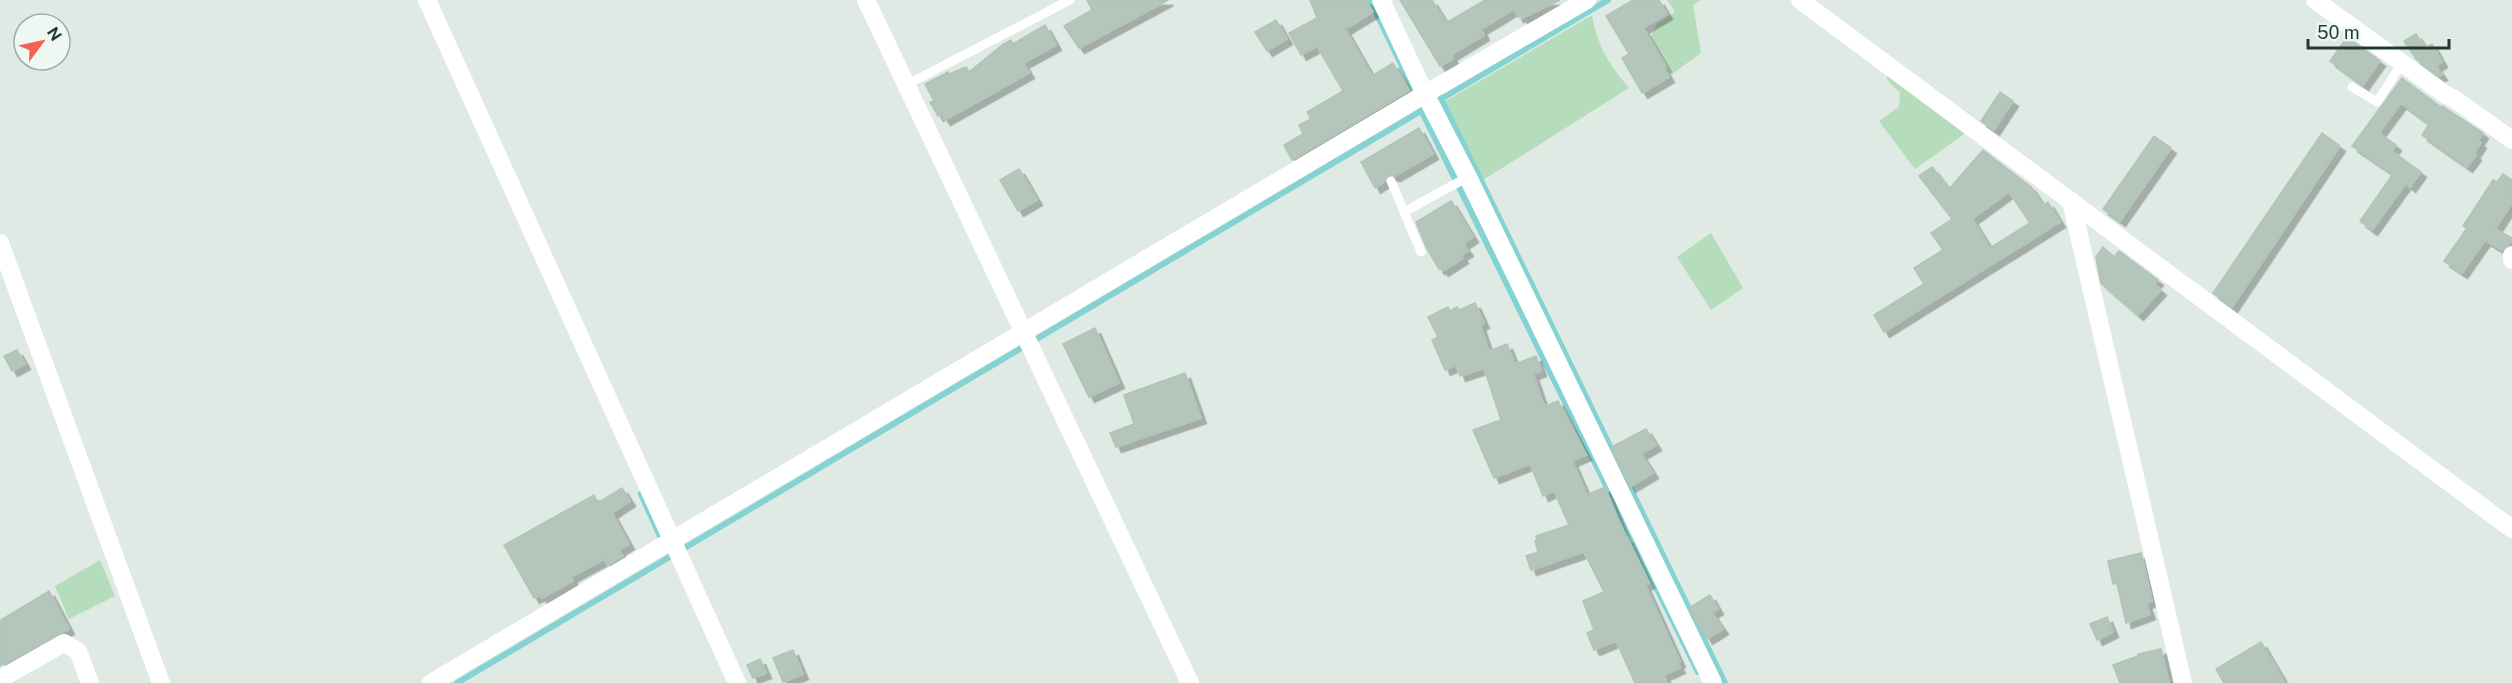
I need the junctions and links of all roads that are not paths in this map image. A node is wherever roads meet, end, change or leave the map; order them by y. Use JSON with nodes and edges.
{"nodes":[{"id":1,"x":427,"y":0,"type":"edge"},
{"id":2,"x":866,"y":0,"type":"edge"},
{"id":3,"x":1071,"y":0,"type":"edge"},
{"id":4,"x":1381,"y":0,"type":"edge"},
{"id":5,"x":1587,"y":0,"type":"edge"},
{"id":6,"x":1800,"y":0,"type":"edge"},
{"id":7,"x":2315,"y":0,"type":"edge"},
{"id":8,"x":2400,"y":66,"type":"junction"},
{"id":9,"x":906,"y":85,"type":"junction"},
{"id":10,"x":2352,"y":87,"type":"dead end"},
{"id":11,"x":1428,"y":101,"type":"junction"},
{"id":12,"x":2512,"y":140,"type":"edge"},
{"id":13,"x":1391,"y":181,"type":"dead end"},
{"id":14,"x":1460,"y":181,"type":"junction"},
{"id":15,"x":2071,"y":201,"type":"junction"},
{"id":16,"x":1404,"y":212,"type":"junction"},
{"id":17,"x":0,"y":243,"type":"edge"},
{"id":18,"x":1421,"y":252,"type":"dead end"},
{"id":19,"x":2512,"y":255,"type":"edge"},
{"id":20,"x":2512,"y":260,"type":"edge"},
{"id":21,"x":1026,"y":338,"type":"junction"},
{"id":22,"x":2512,"y":529,"type":"edge"},
{"id":23,"x":676,"y":549,"type":"junction"},
{"id":24,"x":0,"y":679,"type":"edge"},
{"id":25,"x":90,"y":683,"type":"edge"},
{"id":26,"x":161,"y":683,"type":"edge"},
{"id":27,"x":431,"y":683,"type":"edge"},
{"id":28,"x":737,"y":683,"type":"edge"},
{"id":29,"x":1190,"y":683,"type":"edge"},
{"id":30,"x":1713,"y":683,"type":"edge"},
{"id":31,"x":2183,"y":683,"type":"edge"}],
"edges":[{"from":1,"to":23,"type":"street"},
{"from":2,"to":9,"type":"street"},
{"from":3,"to":9,"type":"lane"},
{"from":4,"to":11,"type":"street"},
{"from":5,"to":11,"type":"street"},
{"from":6,"to":15,"type":"street"},
{"from":7,"to":8,"type":"street"},
{"from":8,"to":10,"type":"lane"},
{"from":8,"to":12,"type":"street"},
{"from":9,"to":21,"type":"street"},
{"from":11,"to":14,"type":"street"},
{"from":11,"to":21,"type":"street"},
{"from":13,"to":16,"type":"lane"},
{"from":14,"to":16,"type":"lane"},
{"from":14,"to":30,"type":"street"},
{"from":15,"to":22,"type":"street"},
{"from":15,"to":31,"type":"street"},
{"from":16,"to":18,"type":"lane"},
{"from":17,"to":26,"type":"street"},
{"from":19,"to":20,"type":"street"},
{"from":21,"to":23,"type":"street"},
{"from":21,"to":29,"type":"street"},
{"from":23,"to":27,"type":"street"},
{"from":23,"to":28,"type":"street"},
{"from":24,"to":25,"type":"street"}]}
